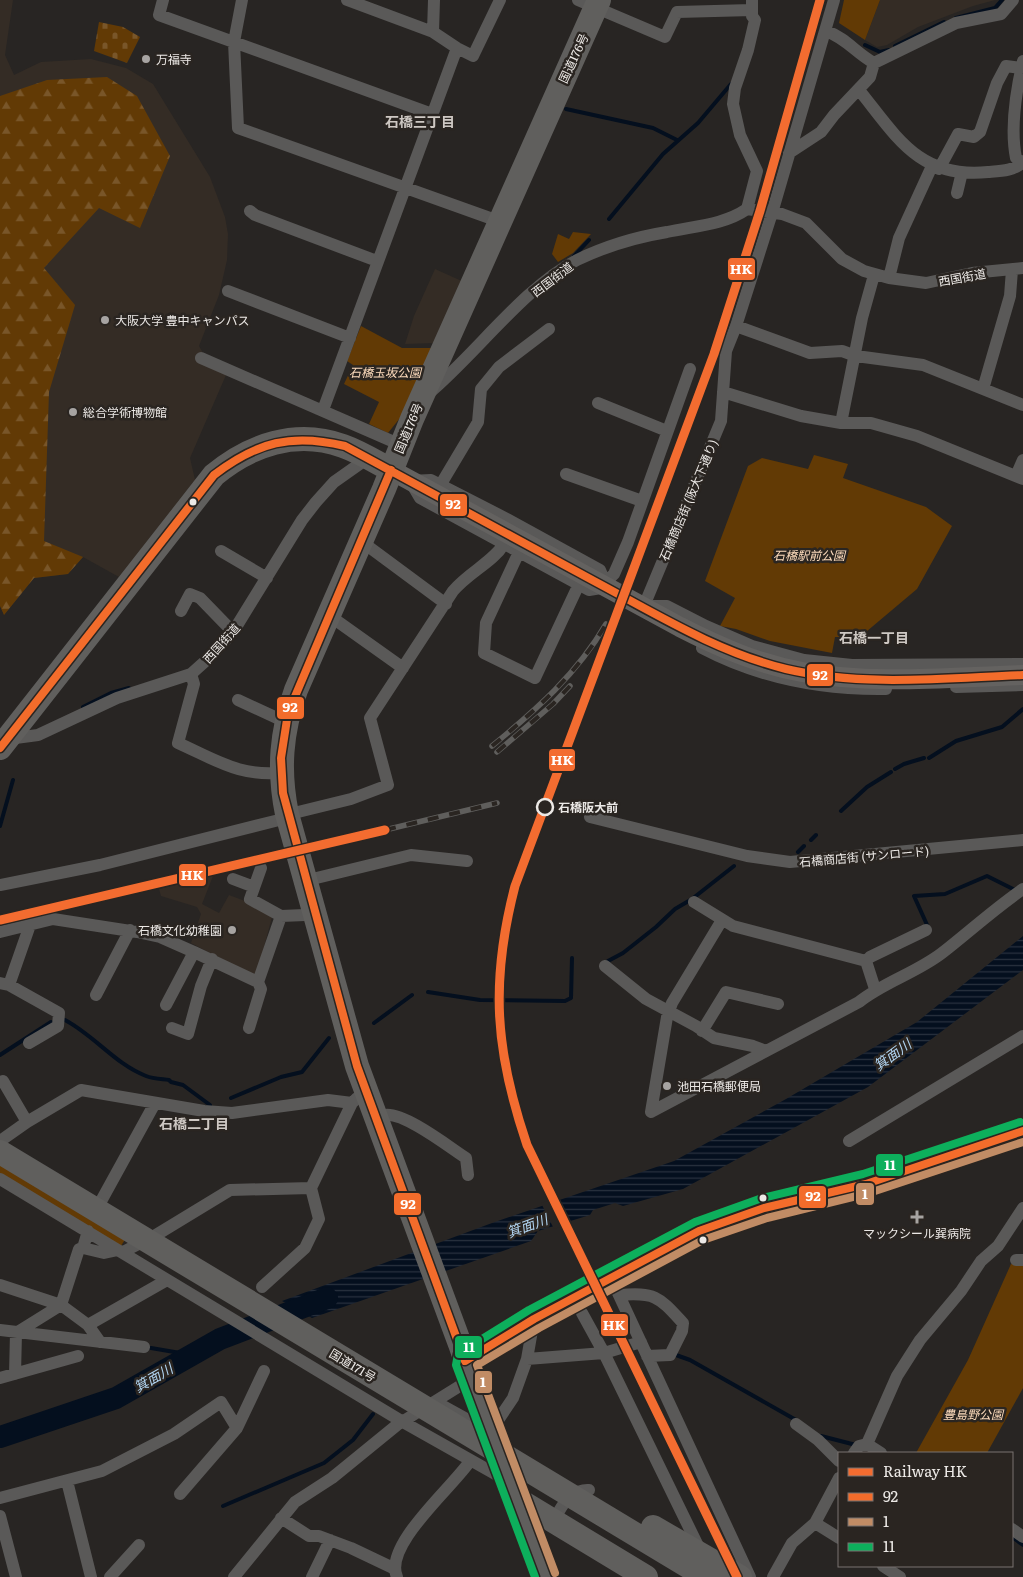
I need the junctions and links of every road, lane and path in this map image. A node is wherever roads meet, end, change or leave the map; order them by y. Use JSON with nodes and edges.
{"nodes":[{"id":1,"x":163,"y":0,"type":"edge"},
{"id":2,"x":242,"y":0,"type":"edge"},
{"id":3,"x":347,"y":0,"type":"edge"},
{"id":4,"x":434,"y":0,"type":"edge"},
{"id":5,"x":500,"y":0,"type":"edge"},
{"id":6,"x":834,"y":0,"type":"edge"},
{"id":7,"x":1013,"y":0,"type":"edge"},
{"id":8,"x":591,"y":3,"type":"edge"},
{"id":9,"x":752,"y":5,"type":"edge"},
{"id":10,"x":826,"y":31,"type":"junction"},
{"id":11,"x":433,"y":32,"type":"junction"},
{"id":12,"x":234,"y":42,"type":"junction"},
{"id":13,"x":457,"y":48,"type":"junction"},
{"id":14,"x":874,"y":63,"type":"junction"},
{"id":15,"x":1022,"y":64,"type":"edge"},
{"id":16,"x":859,"y":90,"type":"junction"},
{"id":17,"x":432,"y":114,"type":"junction"},
{"id":18,"x":790,"y":154,"type":"junction"},
{"id":19,"x":1023,"y":162,"type":"edge"},
{"id":20,"x":936,"y":167,"type":"junction"},
{"id":21,"x":962,"y":172,"type":"junction"},
{"id":22,"x":404,"y":188,"type":"junction"},
{"id":23,"x":957,"y":193,"type":"dead end"},
{"id":24,"x":747,"y":209,"type":"junction"},
{"id":25,"x":250,"y":211,"type":"dead end"},
{"id":26,"x":772,"y":213,"type":"junction"},
{"id":27,"x":501,"y":222,"type":"junction"},
{"id":28,"x":378,"y":261,"type":"junction"},
{"id":29,"x":1018,"y":269,"type":"edge"},
{"id":30,"x":874,"y":275,"type":"junction"},
{"id":31,"x":889,"y":278,"type":"junction"},
{"id":32,"x":228,"y":291,"type":"dead end"},
{"id":33,"x":736,"y":326,"type":"junction"},
{"id":34,"x":549,"y":328,"type":"dead end"},
{"id":35,"x":350,"y":338,"type":"junction"},
{"id":36,"x":856,"y":356,"type":"junction"},
{"id":37,"x":201,"y":358,"type":"dead end"},
{"id":38,"x":690,"y":369,"type":"dead end"},
{"id":39,"x":983,"y":389,"type":"junction"},
{"id":40,"x":723,"y":392,"type":"junction"},
{"id":41,"x":420,"y":401,"type":"junction"},
{"id":42,"x":598,"y":403,"type":"dead end"},
{"id":43,"x":1023,"y":405,"type":"edge"},
{"id":44,"x":323,"y":410,"type":"junction"},
{"id":45,"x":841,"y":423,"type":"junction"},
{"id":46,"x":667,"y":431,"type":"junction"},
{"id":47,"x":400,"y":445,"type":"junction"},
{"id":48,"x":368,"y":458,"type":"junction"},
{"id":49,"x":1023,"y":460,"type":"edge"},
{"id":50,"x":566,"y":474,"type":"dead end"},
{"id":51,"x":400,"y":476,"type":"junction"},
{"id":52,"x":1019,"y":477,"type":"edge"},
{"id":53,"x":441,"y":484,"type":"junction"},
{"id":54,"x":642,"y":501,"type":"junction"},
{"id":55,"x":372,"y":516,"type":"junction"},
{"id":56,"x":513,"y":545,"type":"junction"},
{"id":57,"x":368,"y":546,"type":"junction"},
{"id":58,"x":221,"y":551,"type":"dead end"},
{"id":59,"x":264,"y":576,"type":"junction"},
{"id":60,"x":579,"y":584,"type":"junction"},
{"id":61,"x":607,"y":584,"type":"junction"},
{"id":62,"x":446,"y":604,"type":"junction"},
{"id":63,"x":644,"y":606,"type":"junction"},
{"id":64,"x":182,"y":611,"type":"dead end"},
{"id":65,"x":337,"y":621,"type":"junction"},
{"id":66,"x":230,"y":629,"type":"junction"},
{"id":67,"x":737,"y":640,"type":"junction"},
{"id":68,"x":729,"y":661,"type":"junction"},
{"id":69,"x":1023,"y":664,"type":"edge"},
{"id":70,"x":403,"y":668,"type":"junction"},
{"id":71,"x":192,"y":674,"type":"junction"},
{"id":72,"x":1023,"y":675,"type":"edge"},
{"id":73,"x":1023,"y":685,"type":"edge"},
{"id":74,"x":238,"y":700,"type":"dead end"},
{"id":75,"x":276,"y":722,"type":"junction"},
{"id":76,"x":296,"y":729,"type":"junction"},
{"id":77,"x":4,"y":744,"type":"edge"},
{"id":78,"x":292,"y":771,"type":"junction"},
{"id":79,"x":272,"y":774,"type":"junction"},
{"id":80,"x":298,"y":812,"type":"junction"},
{"id":81,"x":590,"y":816,"type":"dead end"},
{"id":82,"x":279,"y":820,"type":"junction"},
{"id":83,"x":1023,"y":840,"type":"edge"},
{"id":84,"x":467,"y":860,"type":"dead end"},
{"id":85,"x":261,"y":868,"type":"dead end"},
{"id":86,"x":315,"y":878,"type":"junction"},
{"id":87,"x":233,"y":879,"type":"dead end"},
{"id":88,"x":296,"y":883,"type":"junction"},
{"id":89,"x":0,"y":884,"type":"edge"},
{"id":90,"x":254,"y":887,"type":"junction"},
{"id":91,"x":1023,"y":889,"type":"edge"},
{"id":92,"x":320,"y":893,"type":"junction"},
{"id":93,"x":300,"y":898,"type":"junction"},
{"id":94,"x":694,"y":902,"type":"dead end"},
{"id":95,"x":305,"y":915,"type":"junction"},
{"id":96,"x":281,"y":916,"type":"junction"},
{"id":97,"x":722,"y":920,"type":"junction"},
{"id":98,"x":329,"y":924,"type":"junction"},
{"id":99,"x":30,"y":925,"type":"junction"},
{"id":100,"x":309,"y":928,"type":"junction"},
{"id":101,"x":130,"y":930,"type":"junction"},
{"id":102,"x":926,"y":930,"type":"dead end"},
{"id":103,"x":0,"y":932,"type":"edge"},
{"id":104,"x":194,"y":952,"type":"junction"},
{"id":105,"x":212,"y":960,"type":"junction"},
{"id":106,"x":866,"y":961,"type":"junction"},
{"id":107,"x":605,"y":966,"type":"dead end"},
{"id":108,"x":342,"y":971,"type":"junction"},
{"id":109,"x":322,"y":976,"type":"junction"},
{"id":110,"x":258,"y":982,"type":"junction"},
{"id":111,"x":5,"y":984,"type":"edge"},
{"id":112,"x":875,"y":989,"type":"junction"},
{"id":113,"x":96,"y":995,"type":"dead end"},
{"id":114,"x":778,"y":1004,"type":"dead end"},
{"id":115,"x":166,"y":1005,"type":"dead end"},
{"id":116,"x":669,"y":1011,"type":"junction"},
{"id":117,"x":172,"y":1028,"type":"dead end"},
{"id":118,"x":249,"y":1028,"type":"dead end"},
{"id":119,"x":702,"y":1031,"type":"junction"},
{"id":120,"x":1023,"y":1036,"type":"edge"},
{"id":121,"x":349,"y":1037,"type":"junction"},
{"id":122,"x":29,"y":1043,"type":"dead end"},
{"id":123,"x":766,"y":1051,"type":"junction"},
{"id":124,"x":3,"y":1081,"type":"dead end"},
{"id":125,"x":355,"y":1101,"type":"junction"},
{"id":126,"x":155,"y":1103,"type":"junction"},
{"id":127,"x":385,"y":1115,"type":"junction"},
{"id":128,"x":26,"y":1122,"type":"junction"},
{"id":129,"x":1023,"y":1131,"type":"edge"},
{"id":130,"x":849,"y":1141,"type":"dead end"},
{"id":131,"x":0,"y":1142,"type":"edge"},
{"id":132,"x":0,"y":1152,"type":"edge"},
{"id":133,"x":0,"y":1169,"type":"edge"},
{"id":134,"x":468,"y":1175,"type":"dead end"},
{"id":135,"x":0,"y":1179,"type":"edge"},
{"id":136,"x":311,"y":1188,"type":"junction"},
{"id":137,"x":100,"y":1203,"type":"junction"},
{"id":138,"x":1023,"y":1208,"type":"edge"},
{"id":139,"x":88,"y":1231,"type":"junction"},
{"id":140,"x":156,"y":1235,"type":"junction"},
{"id":141,"x":422,"y":1242,"type":"junction"},
{"id":142,"x":83,"y":1248,"type":"junction"},
{"id":143,"x":121,"y":1251,"type":"junction"},
{"id":144,"x":611,"y":1278,"type":"junction"},
{"id":145,"x":167,"y":1280,"type":"junction"},
{"id":146,"x":0,"y":1284,"type":"edge"},
{"id":147,"x":262,"y":1287,"type":"dead end"},
{"id":148,"x":619,"y":1295,"type":"junction"},
{"id":149,"x":61,"y":1305,"type":"junction"},
{"id":150,"x":582,"y":1313,"type":"dead end"},
{"id":151,"x":534,"y":1319,"type":"junction"},
{"id":152,"x":88,"y":1325,"type":"junction"},
{"id":153,"x":0,"y":1330,"type":"edge"},
{"id":154,"x":16,"y":1333,"type":"junction"},
{"id":155,"x":100,"y":1342,"type":"junction"},
{"id":156,"x":640,"y":1342,"type":"junction"},
{"id":157,"x":144,"y":1347,"type":"dead end"},
{"id":158,"x":604,"y":1353,"type":"junction"},
{"id":159,"x":78,"y":1356,"type":"dead end"},
{"id":160,"x":647,"y":1356,"type":"junction"},
{"id":161,"x":527,"y":1359,"type":"junction"},
{"id":162,"x":468,"y":1370,"type":"junction"},
{"id":163,"x":264,"y":1371,"type":"dead end"},
{"id":164,"x":15,"y":1374,"type":"junction"},
{"id":165,"x":0,"y":1378,"type":"edge"},
{"id":166,"x":436,"y":1401,"type":"junction"},
{"id":167,"x":403,"y":1422,"type":"junction"},
{"id":168,"x":796,"y":1424,"type":"dead end"},
{"id":169,"x":237,"y":1428,"type":"junction"},
{"id":170,"x":493,"y":1440,"type":"junction"},
{"id":171,"x":867,"y":1444,"type":"junction"},
{"id":172,"x":855,"y":1452,"type":"edge"},
{"id":173,"x":879,"y":1452,"type":"edge"},
{"id":174,"x":838,"y":1461,"type":"edge"},
{"id":175,"x":473,"y":1463,"type":"junction"},
{"id":176,"x":838,"y":1480,"type":"edge"},
{"id":177,"x":67,"y":1481,"type":"junction"},
{"id":178,"x":180,"y":1494,"type":"dead end"},
{"id":179,"x":0,"y":1498,"type":"edge"},
{"id":180,"x":517,"y":1499,"type":"junction"},
{"id":181,"x":582,"y":1503,"type":"junction"},
{"id":182,"x":0,"y":1516,"type":"edge"},
{"id":183,"x":281,"y":1518,"type":"junction"},
{"id":184,"x":815,"y":1522,"type":"junction"},
{"id":185,"x":1013,"y":1529,"type":"edge"},
{"id":186,"x":838,"y":1537,"type":"edge"},
{"id":187,"x":1023,"y":1537,"type":"edge"},
{"id":188,"x":330,"y":1540,"type":"junction"},
{"id":189,"x":139,"y":1545,"type":"dead end"},
{"id":190,"x":704,"y":1566,"type":"edge"},
{"id":191,"x":637,"y":1571,"type":"edge"},
{"id":192,"x":395,"y":1573,"type":"edge"},
{"id":193,"x":16,"y":1577,"type":"edge"},
{"id":194,"x":91,"y":1577,"type":"edge"},
{"id":195,"x":110,"y":1577,"type":"edge"},
{"id":196,"x":234,"y":1577,"type":"edge"},
{"id":197,"x":312,"y":1577,"type":"edge"},
{"id":198,"x":546,"y":1577,"type":"edge"},
{"id":199,"x":679,"y":1577,"type":"edge"},
{"id":200,"x":740,"y":1577,"type":"edge"},
{"id":201,"x":750,"y":1577,"type":"edge"},
{"id":202,"x":773,"y":1577,"type":"edge"}],
"edges":[{"from":1,"to":12,"type":"street"},
{"from":2,"to":12,"type":"street"},
{"from":3,"to":11,"type":"street"},
{"from":4,"to":11,"type":"street"},
{"from":5,"to":13,"type":"street"},
{"from":6,"to":10,"type":"street","name":"石橋商店街 (阪大下通り)"},
{"from":7,"to":14,"type":"street"},
{"from":8,"to":9,"type":"street"},
{"from":8,"to":27,"type":"highway","name":"国道176号"},
{"from":9,"to":24,"type":"street"},
{"from":10,"to":14,"type":"street"},
{"from":10,"to":18,"type":"street","name":"石橋商店街 (阪大下通り)"},
{"from":11,"to":13,"type":"street"},
{"from":12,"to":17,"type":"street"},
{"from":12,"to":22,"type":"street"},
{"from":13,"to":17,"type":"street"},
{"from":14,"to":16,"type":"street"},
{"from":15,"to":19,"type":"street"},
{"from":15,"to":20,"type":"street"},
{"from":16,"to":18,"type":"street"},
{"from":16,"to":20,"type":"street"},
{"from":17,"to":22,"type":"street"},
{"from":18,"to":26,"type":"street","name":"石橋商店街 (阪大下通り)"},
{"from":19,"to":21,"type":"street"},
{"from":20,"to":21,"type":"street"},
{"from":20,"to":31,"type":"street"},
{"from":21,"to":23,"type":"street"},
{"from":22,"to":27,"type":"street"},
{"from":22,"to":28,"type":"street"},
{"from":24,"to":26,"type":"street","name":"西国街道"},
{"from":24,"to":41,"type":"street","name":"西国街道"},
{"from":25,"to":28,"type":"street"},
{"from":26,"to":30,"type":"street","name":"西国街道"},
{"from":26,"to":33,"type":"street","name":"石橋商店街 (阪大下通り)"},
{"from":27,"to":41,"type":"highway","name":"国道176号"},
{"from":28,"to":35,"type":"street"},
{"from":29,"to":31,"type":"street","name":"西国街道"},
{"from":29,"to":39,"type":"street"},
{"from":30,"to":31,"type":"street","name":"西国街道"},
{"from":30,"to":36,"type":"street"},
{"from":32,"to":35,"type":"street"},
{"from":33,"to":36,"type":"street"},
{"from":33,"to":40,"type":"street","name":"石橋商店街 (阪大下通り)"},
{"from":34,"to":53,"type":"street"},
{"from":35,"to":44,"type":"street"},
{"from":36,"to":39,"type":"street"},
{"from":36,"to":45,"type":"street"},
{"from":37,"to":44,"type":"street"},
{"from":38,"to":46,"type":"street"},
{"from":39,"to":43,"type":"street"},
{"from":40,"to":45,"type":"street"},
{"from":40,"to":63,"type":"street","name":"石橋商店街 (阪大下通り)"},
{"from":41,"to":47,"type":"highway","name":"国道176号"},
{"from":42,"to":46,"type":"street"},
{"from":44,"to":47,"type":"street"},
{"from":45,"to":52,"type":"street"},
{"from":46,"to":54,"type":"street"},
{"from":47,"to":51,"type":"highway","name":"国道176号"},
{"from":48,"to":51,"type":"highway"},
{"from":48,"to":59,"type":"street","name":"西国街道"},
{"from":48,"to":77,"type":"highway"},
{"from":49,"to":52,"type":"street"},
{"from":50,"to":54,"type":"street"},
{"from":51,"to":53,"type":"street"},
{"from":51,"to":55,"type":"highway","name":"国道176号"},
{"from":51,"to":56,"type":"main road"},
{"from":53,"to":61,"type":"street"},
{"from":54,"to":61,"type":"street"},
{"from":55,"to":57,"type":"street"},
{"from":55,"to":75,"type":"street"},
{"from":55,"to":121,"type":"highway","name":"国道176号"},
{"from":56,"to":60,"type":"street"},
{"from":56,"to":60,"type":"street"},
{"from":56,"to":62,"type":"street"},
{"from":56,"to":72,"type":"main road"},
{"from":57,"to":62,"type":"street"},
{"from":57,"to":65,"type":"street"},
{"from":58,"to":59,"type":"street"},
{"from":59,"to":66,"type":"street","name":"西国街道"},
{"from":60,"to":61,"type":"street"},
{"from":61,"to":63,"type":"street"},
{"from":62,"to":70,"type":"street"},
{"from":63,"to":67,"type":"street"},
{"from":63,"to":68,"type":"street"},
{"from":64,"to":66,"type":"street"},
{"from":65,"to":70,"type":"street"},
{"from":65,"to":76,"type":"street"},
{"from":66,"to":71,"type":"street","name":"西国街道"},
{"from":67,"to":68,"type":"street"},
{"from":67,"to":69,"type":"street"},
{"from":68,"to":73,"type":"street"},
{"from":70,"to":80,"type":"street"},
{"from":71,"to":77,"type":"street","name":"西国街道"},
{"from":71,"to":79,"type":"street"},
{"from":74,"to":75,"type":"street"},
{"from":75,"to":76,"type":"street"},
{"from":75,"to":79,"type":"street"},
{"from":76,"to":78,"type":"street"},
{"from":78,"to":79,"type":"street"},
{"from":78,"to":80,"type":"street"},
{"from":79,"to":82,"type":"street"},
{"from":80,"to":82,"type":"street"},
{"from":80,"to":86,"type":"street"},
{"from":81,"to":83,"type":"street","name":"石橋商店街 (サンロード)"},
{"from":82,"to":88,"type":"street"},
{"from":82,"to":89,"type":"street"},
{"from":84,"to":86,"type":"street"},
{"from":85,"to":90,"type":"street"},
{"from":86,"to":88,"type":"street"},
{"from":86,"to":92,"type":"street"},
{"from":87,"to":90,"type":"street"},
{"from":88,"to":93,"type":"street"},
{"from":90,"to":96,"type":"street"},
{"from":91,"to":112,"type":"street"},
{"from":92,"to":93,"type":"street"},
{"from":92,"to":98,"type":"street"},
{"from":93,"to":95,"type":"street"},
{"from":94,"to":97,"type":"street"},
{"from":95,"to":96,"type":"street"},
{"from":95,"to":100,"type":"street"},
{"from":96,"to":110,"type":"street"},
{"from":97,"to":106,"type":"street"},
{"from":97,"to":116,"type":"street"},
{"from":98,"to":100,"type":"street"},
{"from":98,"to":108,"type":"street"},
{"from":99,"to":101,"type":"street"},
{"from":99,"to":103,"type":"street"},
{"from":99,"to":111,"type":"street"},
{"from":100,"to":109,"type":"street"},
{"from":101,"to":104,"type":"street"},
{"from":101,"to":113,"type":"street"},
{"from":102,"to":106,"type":"street"},
{"from":104,"to":105,"type":"street"},
{"from":104,"to":115,"type":"street"},
{"from":105,"to":110,"type":"street"},
{"from":105,"to":117,"type":"street"},
{"from":106,"to":112,"type":"street"},
{"from":107,"to":116,"type":"street"},
{"from":108,"to":109,"type":"street"},
{"from":108,"to":121,"type":"street"},
{"from":109,"to":121,"type":"street"},
{"from":110,"to":118,"type":"street"},
{"from":111,"to":122,"type":"street"},
{"from":112,"to":123,"type":"street"},
{"from":114,"to":119,"type":"street"},
{"from":116,"to":119,"type":"street"},
{"from":116,"to":123,"type":"street"},
{"from":119,"to":123,"type":"street"},
{"from":120,"to":130,"type":"street"},
{"from":121,"to":125,"type":"street"},
{"from":121,"to":127,"type":"street"},
{"from":121,"to":141,"type":"highway","name":"国道176号"},
{"from":124,"to":128,"type":"street"},
{"from":125,"to":126,"type":"street"},
{"from":125,"to":136,"type":"street"},
{"from":125,"to":141,"type":"street"},
{"from":126,"to":128,"type":"street"},
{"from":126,"to":137,"type":"street"},
{"from":127,"to":134,"type":"street"},
{"from":127,"to":141,"type":"street"},
{"from":128,"to":131,"type":"street"},
{"from":129,"to":144,"type":"street"},
{"from":131,"to":137,"type":"street"},
{"from":132,"to":181,"type":"highway","name":"国道171号"},
{"from":133,"to":181,"type":"highway","name":"国道171号"},
{"from":135,"to":139,"type":"street"},
{"from":136,"to":140,"type":"street"},
{"from":136,"to":147,"type":"street"},
{"from":137,"to":140,"type":"street"},
{"from":138,"to":171,"type":"street"},
{"from":139,"to":142,"type":"street"},
{"from":139,"to":143,"type":"street"},
{"from":140,"to":143,"type":"street"},
{"from":140,"to":166,"type":"street"},
{"from":141,"to":162,"type":"highway","name":"国道176号"},
{"from":142,"to":143,"type":"street"},
{"from":142,"to":149,"type":"street"},
{"from":143,"to":145,"type":"street"},
{"from":144,"to":148,"type":"street"},
{"from":144,"to":151,"type":"street"},
{"from":145,"to":152,"type":"street"},
{"from":145,"to":167,"type":"street"},
{"from":146,"to":149,"type":"street"},
{"from":148,"to":156,"type":"street"},
{"from":148,"to":160,"type":"street"},
{"from":149,"to":152,"type":"street"},
{"from":149,"to":154,"type":"street"},
{"from":150,"to":158,"type":"street"},
{"from":151,"to":161,"type":"street"},
{"from":151,"to":162,"type":"street"},
{"from":152,"to":155,"type":"street"},
{"from":153,"to":154,"type":"street"},
{"from":154,"to":155,"type":"street"},
{"from":154,"to":164,"type":"street"},
{"from":155,"to":157,"type":"street"},
{"from":156,"to":158,"type":"street"},
{"from":156,"to":160,"type":"street"},
{"from":158,"to":161,"type":"street"},
{"from":158,"to":190,"type":"street"},
{"from":159,"to":164,"type":"street"},
{"from":160,"to":201,"type":"street"},
{"from":161,"to":170,"type":"street"},
{"from":162,"to":166,"type":"street"},
{"from":162,"to":170,"type":"highway","name":"国道176号"},
{"from":163,"to":169,"type":"street"},
{"from":164,"to":165,"type":"street"},
{"from":166,"to":167,"type":"street"},
{"from":166,"to":170,"type":"street"},
{"from":167,"to":175,"type":"street"},
{"from":167,"to":183,"type":"street"},
{"from":168,"to":174,"type":"street"},
{"from":169,"to":177,"type":"street"},
{"from":169,"to":178,"type":"street"},
{"from":170,"to":175,"type":"street"},
{"from":170,"to":180,"type":"highway","name":"国道176号"},
{"from":170,"to":181,"type":"highway"},
{"from":171,"to":172,"type":"street"},
{"from":171,"to":173,"type":"street"},
{"from":175,"to":180,"type":"street"},
{"from":175,"to":192,"type":"street"},
{"from":176,"to":184,"type":"street"},
{"from":177,"to":179,"type":"street"},
{"from":177,"to":194,"type":"street"},
{"from":180,"to":191,"type":"highway"},
{"from":180,"to":198,"type":"highway","name":"国道176号"},
{"from":181,"to":190,"type":"highway","name":"国道171号"},
{"from":181,"to":191,"type":"street"},
{"from":181,"to":199,"type":"highway","name":"国道171号"},
{"from":182,"to":193,"type":"street"},
{"from":183,"to":188,"type":"street"},
{"from":183,"to":196,"type":"street"},
{"from":184,"to":186,"type":"street"},
{"from":184,"to":202,"type":"street"},
{"from":185,"to":187,"type":"street"},
{"from":188,"to":192,"type":"street"},
{"from":188,"to":197,"type":"street"},
{"from":189,"to":195,"type":"street"},
{"from":190,"to":200,"type":"highway","name":"国道171号"}]}
